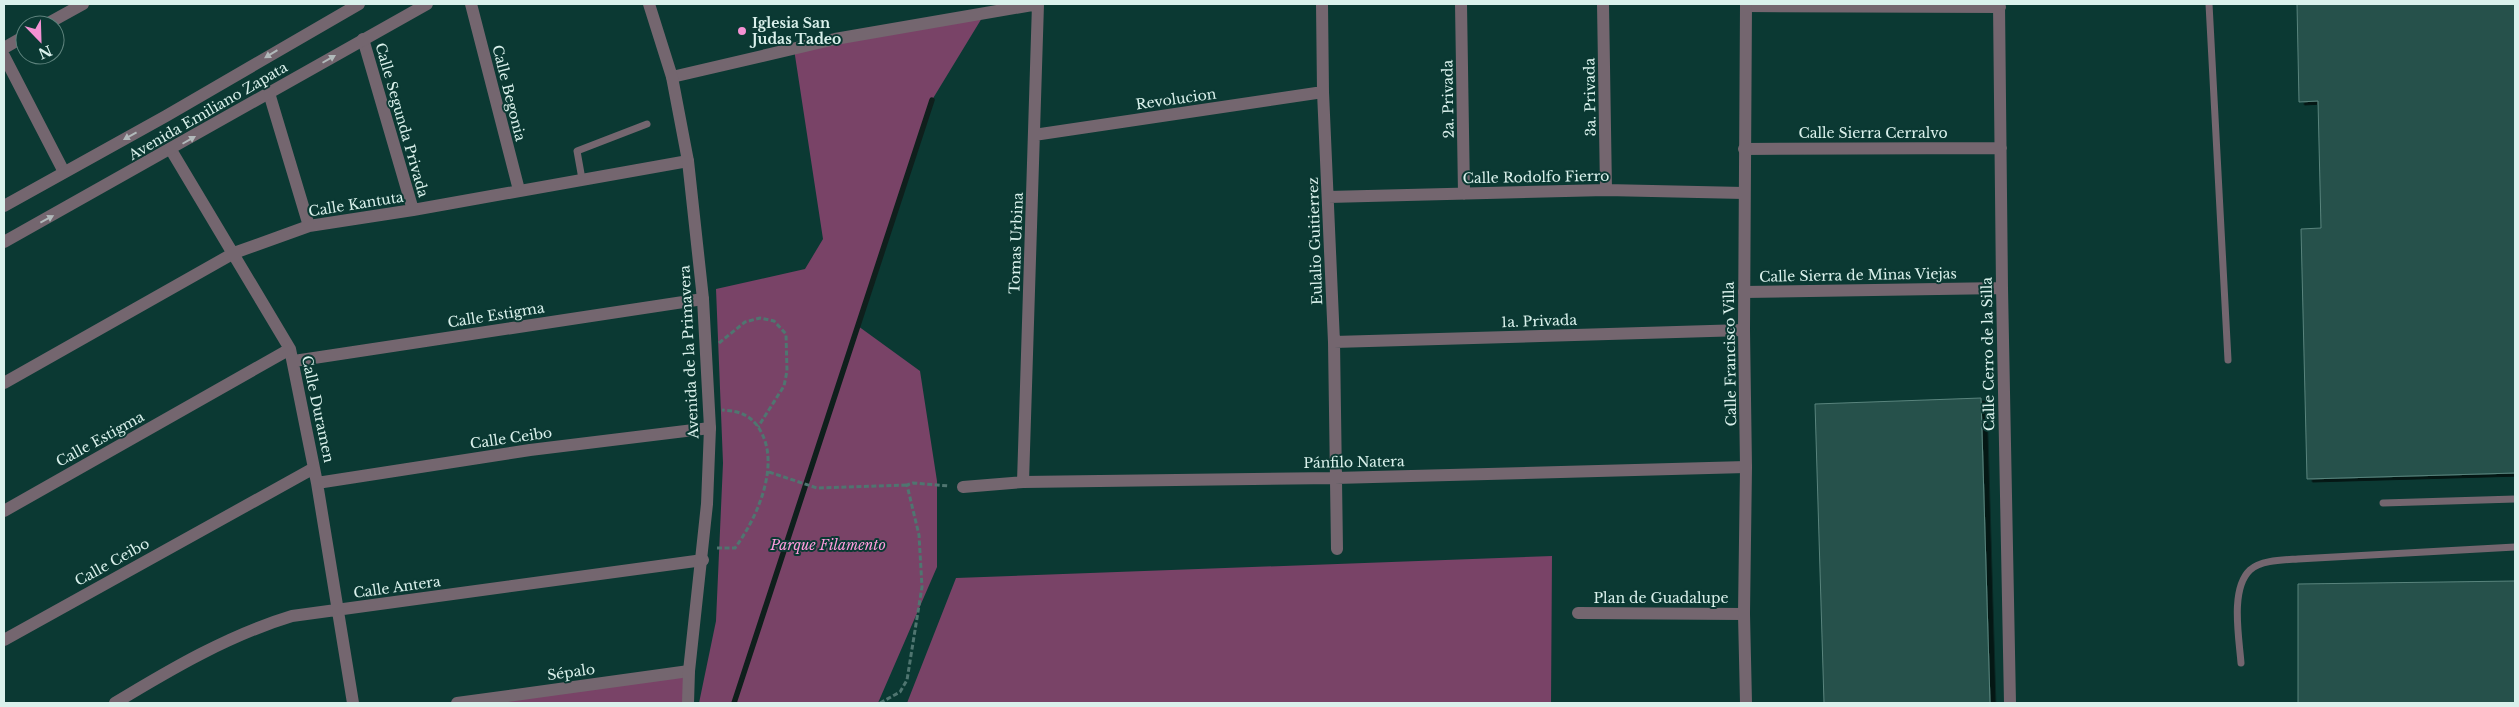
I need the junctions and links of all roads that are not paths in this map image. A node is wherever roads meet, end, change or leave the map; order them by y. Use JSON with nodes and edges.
{"nodes":[{"id":1,"x":83,"y":4,"type":"edge"},
{"id":2,"x":359,"y":4,"type":"edge"},
{"id":3,"x":428,"y":4,"type":"edge"},
{"id":4,"x":471,"y":4,"type":"edge"},
{"id":5,"x":649,"y":4,"type":"edge"},
{"id":6,"x":1038,"y":4,"type":"edge"},
{"id":7,"x":1322,"y":4,"type":"edge"},
{"id":8,"x":1461,"y":4,"type":"edge"},
{"id":9,"x":1603,"y":4,"type":"edge"},
{"id":10,"x":2209,"y":4,"type":"edge"},
{"id":11,"x":1746,"y":5,"type":"edge"},
{"id":12,"x":2000,"y":5,"type":"edge"},
{"id":13,"x":63,"y":15,"type":"edge"},
{"id":14,"x":363,"y":39,"type":"junction"},
{"id":15,"x":15,"y":42,"type":"edge"},
{"id":16,"x":4,"y":48,"type":"edge"},
{"id":17,"x":4,"y":56,"type":"edge"},
{"id":18,"x":672,"y":77,"type":"junction"},
{"id":19,"x":1323,"y":92,"type":"junction"},
{"id":20,"x":269,"y":93,"type":"junction"},
{"id":21,"x":647,"y":124,"type":"dead end"},
{"id":22,"x":1034,"y":135,"type":"junction"},
{"id":23,"x":2002,"y":148,"type":"junction"},
{"id":24,"x":1744,"y":149,"type":"junction"},
{"id":25,"x":172,"y":150,"type":"junction"},
{"id":26,"x":688,"y":161,"type":"junction"},
{"id":27,"x":64,"y":172,"type":"junction"},
{"id":28,"x":582,"y":179,"type":"junction"},
{"id":29,"x":519,"y":190,"type":"junction"},
{"id":30,"x":1606,"y":190,"type":"junction"},
{"id":31,"x":1744,"y":193,"type":"junction"},
{"id":32,"x":1464,"y":194,"type":"junction"},
{"id":33,"x":1328,"y":197,"type":"junction"},
{"id":34,"x":4,"y":206,"type":"edge"},
{"id":35,"x":413,"y":210,"type":"junction"},
{"id":36,"x":309,"y":226,"type":"junction"},
{"id":37,"x":4,"y":242,"type":"edge"},
{"id":38,"x":234,"y":253,"type":"junction"},
{"id":39,"x":2002,"y":288,"type":"junction"},
{"id":40,"x":1744,"y":292,"type":"junction"},
{"id":41,"x":704,"y":299,"type":"junction"},
{"id":42,"x":1744,"y":330,"type":"junction"},
{"id":43,"x":1334,"y":342,"type":"junction"},
{"id":44,"x":292,"y":355,"type":"junction"},
{"id":45,"x":2228,"y":360,"type":"dead end"},
{"id":46,"x":4,"y":383,"type":"edge"},
{"id":47,"x":710,"y":428,"type":"junction"},
{"id":48,"x":1746,"y":467,"type":"junction"},
{"id":49,"x":314,"y":468,"type":"junction"},
{"id":50,"x":1335,"y":478,"type":"junction"},
{"id":51,"x":1023,"y":482,"type":"junction"},
{"id":52,"x":317,"y":483,"type":"junction"},
{"id":53,"x":963,"y":487,"type":"road end"},
{"id":54,"x":2515,"y":499,"type":"edge"},
{"id":55,"x":2383,"y":503,"type":"dead end"},
{"id":56,"x":4,"y":511,"type":"edge"},
{"id":57,"x":2515,"y":547,"type":"edge"},
{"id":58,"x":1337,"y":549,"type":"dead end"},
{"id":59,"x":703,"y":554,"type":"junction"},
{"id":60,"x":339,"y":610,"type":"junction"},
{"id":61,"x":1578,"y":613,"type":"dead end"},
{"id":62,"x":1744,"y":614,"type":"junction"},
{"id":63,"x":4,"y":640,"type":"edge"},
{"id":64,"x":2241,"y":663,"type":"dead end"},
{"id":65,"x":689,"y":671,"type":"junction"},
{"id":66,"x":115,"y":703,"type":"edge"},
{"id":67,"x":353,"y":703,"type":"edge"},
{"id":68,"x":457,"y":703,"type":"edge"},
{"id":69,"x":688,"y":703,"type":"edge"},
{"id":70,"x":1746,"y":703,"type":"edge"},
{"id":71,"x":2010,"y":703,"type":"edge"}],
"edges":[{"from":1,"to":13,"type":"street"},
{"from":2,"to":27,"type":"street","name":"Avenida Emiliano Zapata","one_way":true},
{"from":3,"to":14,"type":"street","name":"Avenida Emiliano Zapata"},
{"from":4,"to":29,"type":"street","name":"Calle Begonia"},
{"from":5,"to":18,"type":"street","name":"Avenida de la Primavera"},
{"from":6,"to":18,"type":"street"},
{"from":6,"to":22,"type":"street","name":"Tomas Urbina"},
{"from":7,"to":19,"type":"street","name":"Eulalio Guitierrez"},
{"from":8,"to":32,"type":"street","name":"2a. Privada"},
{"from":9,"to":30,"type":"street","name":"3a. Privada"},
{"from":10,"to":45,"type":"lane"},
{"from":11,"to":12,"type":"street"},
{"from":11,"to":24,"type":"street","name":"Calle Francisco Villa"},
{"from":12,"to":23,"type":"street","name":"Calle Cerro de la Silla"},
{"from":20,"to":14,"type":"street","name":"Avenida Emiliano Zapata","one_way":true},
{"from":14,"to":35,"type":"street","name":"Calle Segunda Privada"},
{"from":15,"to":16,"type":"street"},
{"from":17,"to":27,"type":"street"},
{"from":18,"to":26,"type":"street","name":"Avenida de la Primavera"},
{"from":19,"to":22,"type":"street","name":"Revolucion"},
{"from":19,"to":33,"type":"street","name":"Eulalio Guitierrez"},
{"from":25,"to":20,"type":"street","name":"Avenida Emiliano Zapata","one_way":true},
{"from":20,"to":36,"type":"street"},
{"from":21,"to":28,"type":"lane"},
{"from":22,"to":51,"type":"street","name":"Tomas Urbina"},
{"from":23,"to":24,"type":"street","name":"Calle Sierra Cerralvo"},
{"from":23,"to":39,"type":"street","name":"Calle Cerro de la Silla"},
{"from":24,"to":31,"type":"street","name":"Calle Francisco Villa"},
{"from":37,"to":25,"type":"street","name":"Avenida Emiliano Zapata","one_way":true},
{"from":25,"to":38,"type":"street","name":"Calle Duramen"},
{"from":26,"to":28,"type":"street","name":"Calle Kantuta"},
{"from":26,"to":41,"type":"street","name":"Avenida de la Primavera"},
{"from":27,"to":34,"type":"street","name":"Avenida Emiliano Zapata"},
{"from":28,"to":29,"type":"street","name":"Calle Kantuta"},
{"from":29,"to":35,"type":"street","name":"Calle Kantuta"},
{"from":30,"to":31,"type":"street","name":"Calle Rodolfo Fierro"},
{"from":30,"to":32,"type":"street","name":"Calle Rodolfo Fierro"},
{"from":31,"to":40,"type":"street","name":"Calle Francisco Villa"},
{"from":32,"to":33,"type":"street","name":"Calle Rodolfo Fierro"},
{"from":33,"to":43,"type":"street","name":"Eulalio Guitierrez"},
{"from":35,"to":36,"type":"street","name":"Calle Kantuta"},
{"from":36,"to":38,"type":"street","name":"Calle Kantuta"},
{"from":38,"to":44,"type":"street","name":"Calle Duramen"},
{"from":38,"to":46,"type":"street","name":"Calle Kantuta"},
{"from":39,"to":40,"type":"street","name":"Calle Sierra de Minas Viejas"},
{"from":39,"to":71,"type":"street","name":"Calle Cerro de la Silla"},
{"from":40,"to":42,"type":"street","name":"Calle Francisco Villa"},
{"from":41,"to":44,"type":"street","name":"Calle Estigma"},
{"from":41,"to":47,"type":"street","name":"Avenida de la Primavera"},
{"from":42,"to":43,"type":"street","name":"1a. Privada"},
{"from":42,"to":48,"type":"street","name":"Calle Francisco Villa"},
{"from":43,"to":50,"type":"street","name":"Eulalio Guitierrez"},
{"from":44,"to":49,"type":"street","name":"Calle Duramen"},
{"from":44,"to":56,"type":"street","name":"Calle Estigma"},
{"from":47,"to":52,"type":"street","name":"Calle Ceibo"},
{"from":47,"to":59,"type":"street","name":"Avenida de la Primavera"},
{"from":48,"to":50,"type":"street","name":"Pánfilo Natera"},
{"from":48,"to":62,"type":"street","name":"Calle Francisco Villa"},
{"from":49,"to":52,"type":"street","name":"Calle Duramen"},
{"from":49,"to":63,"type":"street","name":"Calle Ceibo"},
{"from":50,"to":51,"type":"street","name":"Pánfilo Natera"},
{"from":50,"to":58,"type":"street","name":"Eulalio Guitierrez"},
{"from":51,"to":53,"type":"street","name":"Pánfilo Natera"},
{"from":52,"to":60,"type":"street","name":"Calle Duramen"},
{"from":54,"to":55,"type":"lane"},
{"from":57,"to":64,"type":"lane"},
{"from":59,"to":60,"type":"street","name":"Calle Antera"},
{"from":59,"to":65,"type":"street","name":"Avenida de la Primavera"},
{"from":60,"to":66,"type":"street","name":"Calle Antera"},
{"from":60,"to":67,"type":"street","name":"Calle Duramen"},
{"from":61,"to":62,"type":"street","name":"Plan de Guadalupe"},
{"from":62,"to":70,"type":"street","name":"Calle Francisco Villa"},
{"from":65,"to":68,"type":"street","name":"Sépalo"},
{"from":65,"to":69,"type":"street","name":"Avenida de la Primavera"}]}
